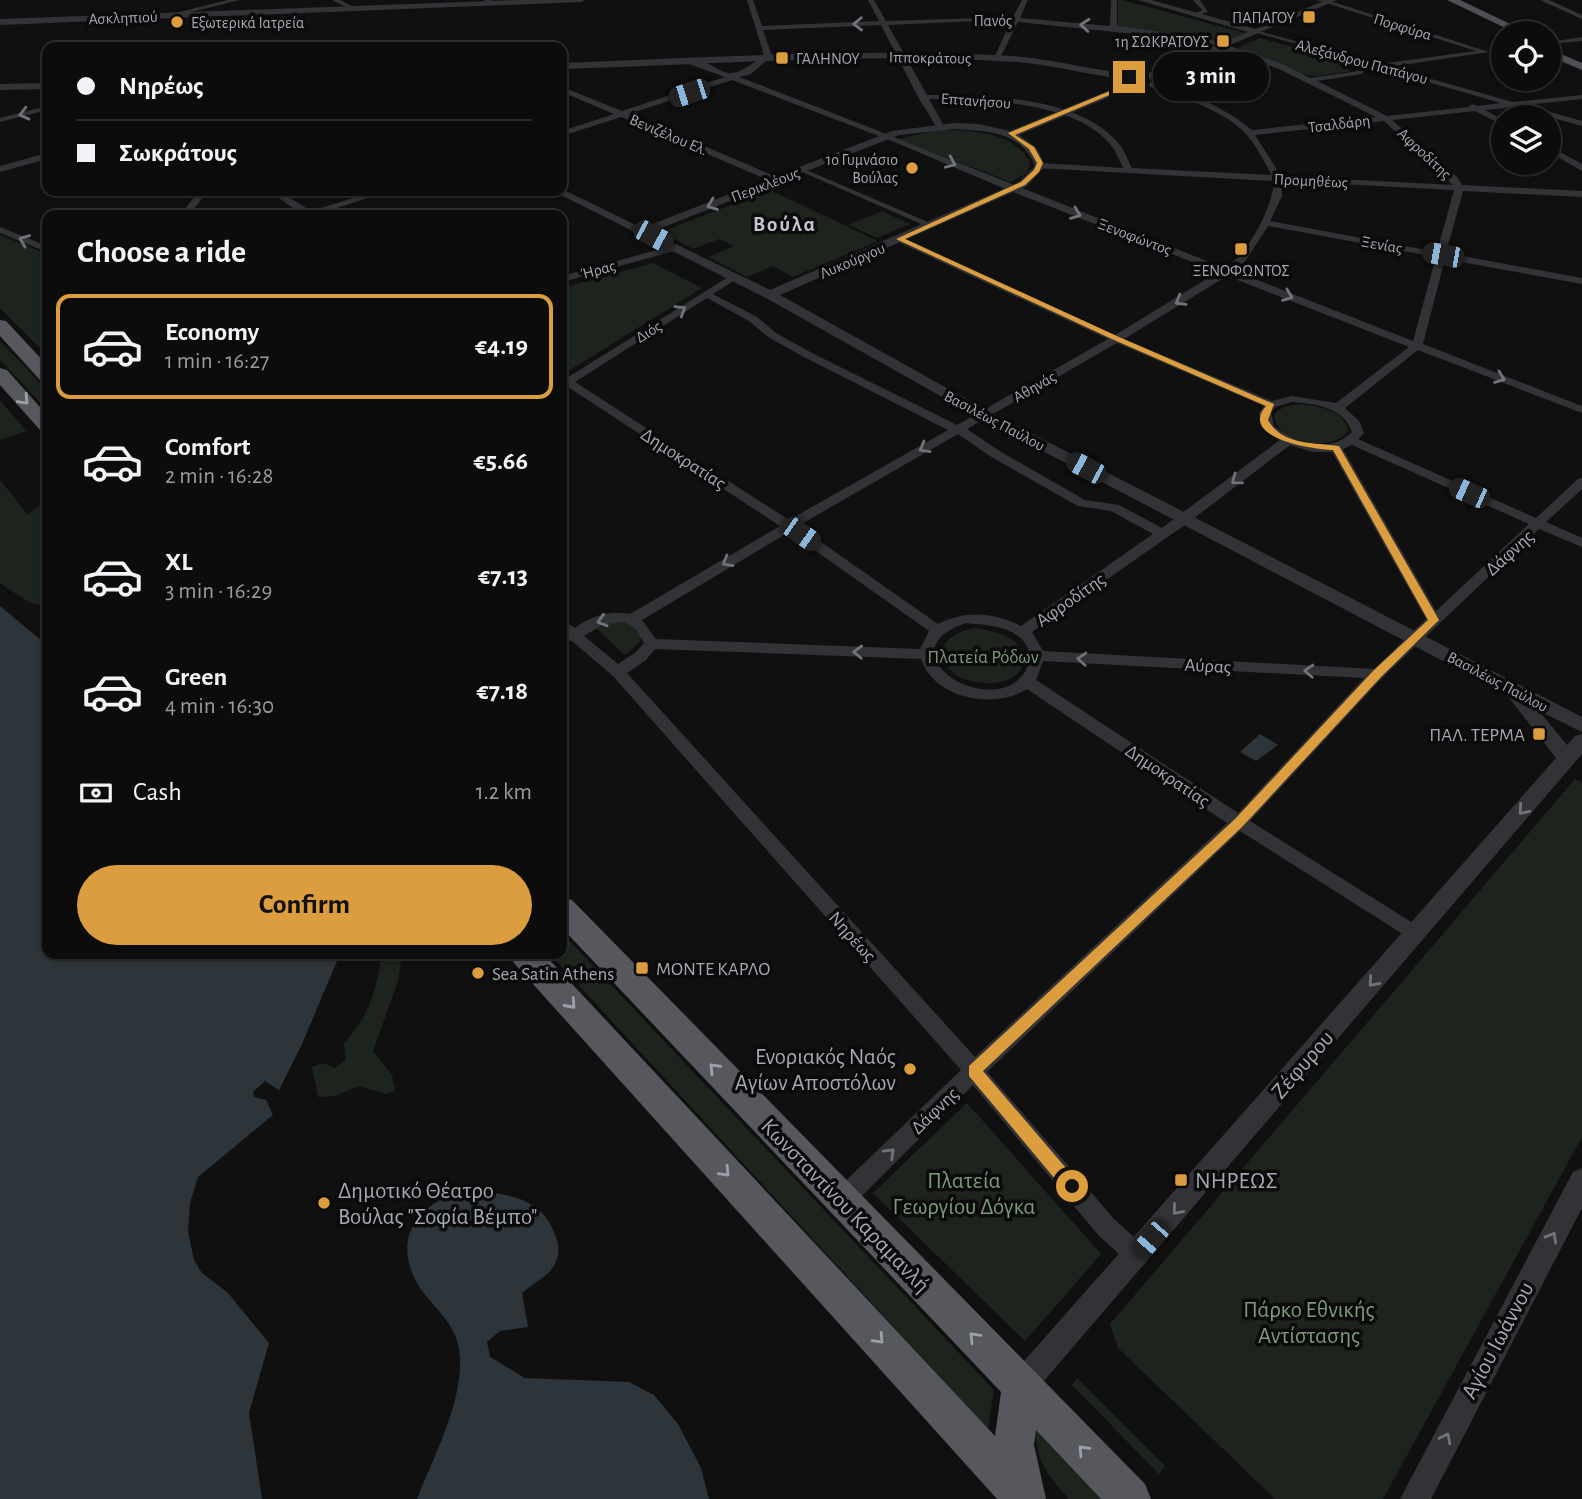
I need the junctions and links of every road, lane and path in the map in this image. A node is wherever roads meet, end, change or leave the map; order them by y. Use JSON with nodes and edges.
{"nodes":[{"id":1,"x":237,"y":0,"type":"edge"},
{"id":2,"x":335,"y":0,"type":"edge"},
{"id":3,"x":581,"y":0,"type":"edge"},
{"id":4,"x":750,"y":0,"type":"edge"},
{"id":5,"x":871,"y":0,"type":"edge"},
{"id":6,"x":1025,"y":0,"type":"edge"},
{"id":7,"x":1114,"y":0,"type":"edge"},
{"id":8,"x":1142,"y":0,"type":"edge"},
{"id":9,"x":1196,"y":0,"type":"edge"},
{"id":10,"x":1436,"y":0,"type":"edge"},
{"id":11,"x":1452,"y":0,"type":"edge"},
{"id":12,"x":1542,"y":0,"type":"edge"},
{"id":13,"x":489,"y":1,"type":"edge"},
{"id":14,"x":1327,"y":1,"type":"edge"},
{"id":15,"x":188,"y":5,"type":"dead end"},
{"id":16,"x":196,"y":9,"type":"junction"},
{"id":17,"x":354,"y":9,"type":"junction"},
{"id":18,"x":206,"y":14,"type":"junction"},
{"id":19,"x":1197,"y":15,"type":"junction"},
{"id":20,"x":166,"y":16,"type":"junction"},
{"id":21,"x":1582,"y":17,"type":"edge"},
{"id":22,"x":1015,"y":19,"type":"junction"},
{"id":23,"x":1498,"y":21,"type":"edge"},
{"id":24,"x":0,"y":22,"type":"edge"},
{"id":25,"x":884,"y":23,"type":"junction"},
{"id":26,"x":1491,"y":25,"type":"edge"},
{"id":27,"x":760,"y":28,"type":"junction"},
{"id":28,"x":1113,"y":28,"type":"junction"},
{"id":29,"x":1257,"y":32,"type":"junction"},
{"id":30,"x":1582,"y":39,"type":"edge"},
{"id":31,"x":1561,"y":42,"type":"edge"},
{"id":32,"x":1226,"y":45,"type":"junction"},
{"id":33,"x":1561,"y":47,"type":"edge"},
{"id":34,"x":768,"y":56,"type":"junction"},
{"id":35,"x":901,"y":57,"type":"junction"},
{"id":36,"x":1561,"y":57,"type":"edge"},
{"id":37,"x":996,"y":58,"type":"junction"},
{"id":38,"x":1582,"y":60,"type":"edge"},
{"id":39,"x":690,"y":61,"type":"junction"},
{"id":40,"x":567,"y":66,"type":"edge"},
{"id":41,"x":1380,"y":66,"type":"junction"},
{"id":42,"x":1582,"y":67,"type":"edge"},
{"id":43,"x":1362,"y":72,"type":"dead end"},
{"id":44,"x":1421,"y":77,"type":"junction"},
{"id":45,"x":734,"y":79,"type":"junction"},
{"id":46,"x":1310,"y":80,"type":"junction"},
{"id":47,"x":1130,"y":81,"type":"junction"},
{"id":48,"x":1149,"y":81,"type":"junction"},
{"id":49,"x":42,"y":86,"type":"edge"},
{"id":50,"x":0,"y":87,"type":"edge"},
{"id":51,"x":567,"y":91,"type":"edge"},
{"id":52,"x":922,"y":97,"type":"junction"},
{"id":53,"x":1582,"y":97,"type":"edge"},
{"id":54,"x":1512,"y":103,"type":"junction"},
{"id":55,"x":1475,"y":107,"type":"junction"},
{"id":56,"x":42,"y":109,"type":"edge"},
{"id":57,"x":1062,"y":113,"type":"junction"},
{"id":58,"x":621,"y":114,"type":"junction"},
{"id":59,"x":1491,"y":116,"type":"edge"},
{"id":60,"x":1385,"y":118,"type":"junction"},
{"id":61,"x":0,"y":120,"type":"edge"},
{"id":62,"x":1582,"y":124,"type":"edge"},
{"id":63,"x":940,"y":126,"type":"junction"},
{"id":64,"x":567,"y":132,"type":"edge"},
{"id":65,"x":1250,"y":133,"type":"junction"},
{"id":66,"x":1010,"y":135,"type":"junction"},
{"id":67,"x":888,"y":136,"type":"junction"},
{"id":68,"x":1561,"y":156,"type":"edge"},
{"id":69,"x":42,"y":157,"type":"edge"},
{"id":70,"x":1040,"y":166,"type":"junction"},
{"id":71,"x":1582,"y":168,"type":"edge"},
{"id":72,"x":0,"y":169,"type":"edge"},
{"id":73,"x":802,"y":170,"type":"junction"},
{"id":74,"x":1129,"y":170,"type":"junction"},
{"id":75,"x":1278,"y":178,"type":"junction"},
{"id":76,"x":776,"y":180,"type":"junction"},
{"id":77,"x":1459,"y":188,"type":"junction"},
{"id":78,"x":1013,"y":189,"type":"junction"},
{"id":79,"x":1582,"y":194,"type":"edge"},
{"id":80,"x":567,"y":195,"type":"edge"},
{"id":81,"x":200,"y":196,"type":"edge"},
{"id":82,"x":281,"y":196,"type":"edge"},
{"id":83,"x":369,"y":196,"type":"edge"},
{"id":84,"x":188,"y":210,"type":"edge"},
{"id":85,"x":302,"y":210,"type":"edge"},
{"id":86,"x":325,"y":210,"type":"edge"},
{"id":87,"x":1265,"y":223,"type":"junction"},
{"id":88,"x":931,"y":225,"type":"junction"},
{"id":89,"x":0,"y":230,"type":"edge"},
{"id":90,"x":644,"y":231,"type":"junction"},
{"id":91,"x":900,"y":239,"type":"junction"},
{"id":92,"x":42,"y":247,"type":"edge"},
{"id":93,"x":675,"y":248,"type":"junction"},
{"id":94,"x":1443,"y":255,"type":"junction"},
{"id":95,"x":1227,"y":272,"type":"junction"},
{"id":96,"x":733,"y":277,"type":"junction"},
{"id":97,"x":567,"y":278,"type":"edge"},
{"id":98,"x":1582,"y":281,"type":"edge"},
{"id":99,"x":706,"y":295,"type":"junction"},
{"id":100,"x":770,"y":295,"type":"junction"},
{"id":101,"x":0,"y":326,"type":"edge"},
{"id":102,"x":1116,"y":339,"type":"junction"},
{"id":103,"x":1417,"y":345,"type":"junction"},
{"id":104,"x":42,"y":370,"type":"edge"},
{"id":105,"x":0,"y":374,"type":"edge"},
{"id":106,"x":567,"y":383,"type":"edge"},
{"id":107,"x":567,"y":385,"type":"edge"},
{"id":108,"x":1271,"y":405,"type":"junction"},
{"id":109,"x":1337,"y":408,"type":"junction"},
{"id":110,"x":1582,"y":410,"type":"edge"},
{"id":111,"x":983,"y":414,"type":"junction"},
{"id":112,"x":42,"y":420,"type":"edge"},
{"id":113,"x":957,"y":429,"type":"junction"},
{"id":114,"x":1287,"y":441,"type":"junction"},
{"id":115,"x":1352,"y":441,"type":"junction"},
{"id":116,"x":1336,"y":448,"type":"junction"},
{"id":117,"x":1582,"y":482,"type":"edge"},
{"id":118,"x":1184,"y":519,"type":"junction"},
{"id":119,"x":1539,"y":525,"type":"junction"},
{"id":120,"x":789,"y":526,"type":"junction"},
{"id":121,"x":1163,"y":534,"type":"junction"},
{"id":122,"x":1582,"y":543,"type":"edge"},
{"id":123,"x":633,"y":619,"type":"junction"},
{"id":124,"x":1434,"y":620,"type":"junction"},
{"id":125,"x":937,"y":630,"type":"junction"},
{"id":126,"x":1022,"y":632,"type":"junction"},
{"id":127,"x":567,"y":633,"type":"edge"},
{"id":128,"x":567,"y":634,"type":"edge"},
{"id":129,"x":1416,"y":638,"type":"junction"},
{"id":130,"x":651,"y":644,"type":"junction"},
{"id":131,"x":926,"y":654,"type":"junction"},
{"id":132,"x":1039,"y":656,"type":"junction"},
{"id":133,"x":618,"y":672,"type":"junction"},
{"id":134,"x":1377,"y":674,"type":"junction"},
{"id":135,"x":1028,"y":682,"type":"junction"},
{"id":136,"x":1508,"y":686,"type":"junction"},
{"id":137,"x":1582,"y":724,"type":"edge"},
{"id":138,"x":1575,"y":750,"type":"edge"},
{"id":139,"x":1239,"y":822,"type":"junction"},
{"id":140,"x":567,"y":914,"type":"edge"},
{"id":141,"x":1415,"y":933,"type":"junction"},
{"id":142,"x":530,"y":959,"type":"edge"},
{"id":143,"x":974,"y":1071,"type":"junction"},
{"id":144,"x":1582,"y":1181,"type":"edge"},
{"id":145,"x":841,"y":1201,"type":"junction"},
{"id":146,"x":1137,"y":1255,"type":"junction"},
{"id":147,"x":1021,"y":1386,"type":"junction"},
{"id":148,"x":1025,"y":1498,"type":"edge"},
{"id":149,"x":1130,"y":1499,"type":"edge"},
{"id":150,"x":1415,"y":1499,"type":"edge"}],
"edges":[{"from":1,"to":16,"type":"street"},
{"from":2,"to":17,"type":"street"},
{"from":3,"to":13,"type":"street","name":"Ασκληπιού"},
{"from":4,"to":27,"type":"street"},
{"from":5,"to":25,"type":"street"},
{"from":6,"to":22,"type":"street"},
{"from":7,"to":28,"type":"street"},
{"from":8,"to":19,"type":"street","name":"Αλεξάνδρου Παπάγου"},
{"from":9,"to":19,"type":"street"},
{"from":10,"to":26,"type":"main road"},
{"from":11,"to":23,"type":"main road"},
{"from":12,"to":21,"type":"street"},
{"from":13,"to":17,"type":"street","name":"Ασκληπιού"},
{"from":14,"to":29,"type":"street"},
{"from":14,"to":41,"type":"street","name":"Πορφύρα"},
{"from":15,"to":16,"type":"street"},
{"from":16,"to":18,"type":"street"},
{"from":16,"to":20,"type":"street"},
{"from":17,"to":18,"type":"street","name":"Ασκληπιού"},
{"from":18,"to":20,"type":"street","name":"Ασκληπιού"},
{"from":19,"to":29,"type":"street","name":"Αλεξάνδρου Παπάγου"},
{"from":20,"to":24,"type":"street","name":"Ασκληπιού"},
{"from":22,"to":25,"type":"street","name":"Πανός"},
{"from":28,"to":22,"type":"street","name":"Πανός","one_way":true},
{"from":22,"to":37,"type":"street"},
{"from":25,"to":27,"type":"street","name":"Πανός","one_way":true},
{"from":25,"to":35,"type":"street"},
{"from":27,"to":34,"type":"street"},
{"from":28,"to":32,"type":"street","name":"Πανός"},
{"from":29,"to":32,"type":"street"},
{"from":29,"to":41,"type":"street","name":"Αλεξάνδρου Παπάγου"},
{"from":30,"to":31,"type":"street"},
{"from":32,"to":46,"type":"street","name":"Αφροδίτης"},
{"from":32,"to":48,"type":"street"},
{"from":33,"to":38,"type":"main road"},
{"from":34,"to":35,"type":"street","name":"Ιπποκράτους"},
{"from":34,"to":39,"type":"street","name":"Ιπποκράτους"},
{"from":34,"to":45,"type":"street"},
{"from":35,"to":37,"type":"street","name":"Ιπποκράτους"},
{"from":35,"to":52,"type":"street"},
{"from":36,"to":42,"type":"main road"},
{"from":37,"to":47,"type":"street","name":"Ιπποκράτους"},
{"from":39,"to":40,"type":"street","name":"Ιπποκράτους"},
{"from":39,"to":45,"type":"street","name":"Ξενοφώντος"},
{"from":41,"to":44,"type":"street","name":"Αλεξάνδρου Παπάγου"},
{"from":43,"to":46,"type":"street"},
{"from":44,"to":54,"type":"street","name":"Αλεξάνδρου Παπάγου"},
{"from":44,"to":55,"type":"street"},
{"from":45,"to":58,"type":"street"},
{"from":45,"to":67,"type":"street","name":"Ξενοφώντος"},
{"from":46,"to":60,"type":"street","name":"Αφροδίτης"},
{"from":47,"to":48,"type":"street"},
{"from":47,"to":57,"type":"street"},
{"from":48,"to":65,"type":"street"},
{"from":49,"to":50,"type":"street"},
{"from":51,"to":58,"type":"street","name":"Βενιζέλου Ελ."},
{"from":52,"to":57,"type":"street","name":"Επτανήσου"},
{"from":52,"to":63,"type":"street"},
{"from":53,"to":54,"type":"street","name":"Τσαλδάρη"},
{"from":54,"to":55,"type":"street","name":"Τσαλδάρη"},
{"from":54,"to":62,"type":"street","name":"Αλεξάνδρου Παπάγου"},
{"from":55,"to":59,"type":"street"},
{"from":55,"to":60,"type":"street","name":"Τσαλδάρη"},
{"from":56,"to":61,"type":"street","one_way":true},
{"from":57,"to":66,"type":"street"},
{"from":57,"to":74,"type":"street","name":"Επτανήσου"},
{"from":58,"to":64,"type":"street"},
{"from":58,"to":76,"type":"street","name":"Βενιζέλου Ελ."},
{"from":60,"to":65,"type":"street","name":"Τσαλδάρη"},
{"from":60,"to":77,"type":"street","name":"Αφροδίτης"},
{"from":63,"to":66,"type":"street","name":"Περικλέους"},
{"from":63,"to":67,"type":"street","name":"Περικλέους"},
{"from":65,"to":75,"type":"street"},
{"from":66,"to":70,"type":"street"},
{"from":67,"to":73,"type":"street","name":"Περικλέους"},
{"from":67,"to":78,"type":"street","name":"Ξενοφώντος","one_way":true},
{"from":68,"to":71,"type":"street"},
{"from":69,"to":72,"type":"street"},
{"from":70,"to":74,"type":"street","name":"Προμηθέως"},
{"from":70,"to":78,"type":"street","name":"Λυκούργου"},
{"from":73,"to":76,"type":"street","name":"Περικλέους"},
{"from":73,"to":88,"type":"street"},
{"from":74,"to":75,"type":"street","name":"Προμηθέως"},
{"from":75,"to":77,"type":"street","name":"Προμηθέως"},
{"from":75,"to":87,"type":"street","name":"Αθηνάς"},
{"from":76,"to":90,"type":"street","name":"Περικλέους","one_way":true},
{"from":77,"to":79,"type":"street","name":"Προμηθέως"},
{"from":77,"to":94,"type":"street","name":"Αφροδίτης"},
{"from":78,"to":88,"type":"street","name":"Λυκούργου"},
{"from":78,"to":95,"type":"street","name":"Ξενοφώντος","one_way":true},
{"from":80,"to":90,"type":"street","name":"Βασιλέως Παύλου"},
{"from":81,"to":84,"type":"street"},
{"from":82,"to":85,"type":"street"},
{"from":83,"to":86,"type":"street"},
{"from":87,"to":94,"type":"street","name":"Ξενίας"},
{"from":87,"to":95,"type":"street","name":"Αθηνάς"},
{"from":88,"to":91,"type":"street","name":"Λυκούργου"},
{"from":92,"to":89,"type":"street","one_way":true},
{"from":90,"to":93,"type":"street","name":"Βασιλέως Παύλου"},
{"from":91,"to":100,"type":"street","name":"Λυκούργου"},
{"from":91,"to":102,"type":"street"},
{"from":93,"to":96,"type":"street","name":"Βασιλέως Παύλου"},
{"from":93,"to":97,"type":"street","name":"Ήρας"},
{"from":94,"to":98,"type":"street","name":"Ξενίας"},
{"from":94,"to":103,"type":"street","name":"Αφροδίτης"},
{"from":95,"to":102,"type":"street","name":"Αθηνάς","one_way":true},
{"from":95,"to":103,"type":"street","name":"Ξενοφώντος","one_way":true},
{"from":96,"to":99,"type":"street","name":"Διός"},
{"from":96,"to":100,"type":"street","name":"Βασιλέως Παύλου"},
{"from":106,"to":99,"type":"street","name":"Διός","one_way":true},
{"from":99,"to":113,"type":"street"},
{"from":100,"to":111,"type":"street","name":"Βασιλέως Παύλου"},
{"from":101,"to":104,"type":"highway"},
{"from":102,"to":108,"type":"street"},
{"from":102,"to":111,"type":"street","name":"Αθηνάς"},
{"from":103,"to":109,"type":"street"},
{"from":103,"to":110,"type":"street","name":"Ξενοφώντος","one_way":true},
{"from":105,"to":112,"type":"highway","one_way":true},
{"from":107,"to":120,"type":"street","name":"Δημοκρατίας"},
{"from":108,"to":109,"type":"street"},
{"from":108,"to":114,"type":"street"},
{"from":109,"to":115,"type":"street"},
{"from":111,"to":113,"type":"street","name":"Αθηνάς"},
{"from":111,"to":118,"type":"street","name":"Βασιλέως Παύλου"},
{"from":113,"to":120,"type":"street","name":"Αθηνάς","one_way":true},
{"from":113,"to":121,"type":"street"},
{"from":114,"to":116,"type":"street"},
{"from":114,"to":118,"type":"street","name":"Αφροδίτης","one_way":true},
{"from":115,"to":116,"type":"street"},
{"from":115,"to":119,"type":"street"},
{"from":116,"to":124,"type":"street"},
{"from":117,"to":119,"type":"street","name":"Δάφνης"},
{"from":118,"to":121,"type":"street","name":"Αφροδίτης"},
{"from":118,"to":129,"type":"street","name":"Βασιλέως Παύλου"},
{"from":119,"to":122,"type":"street"},
{"from":119,"to":124,"type":"street","name":"Δάφνης"},
{"from":120,"to":123,"type":"street","name":"Αθηνάς","one_way":true},
{"from":120,"to":125,"type":"street","name":"Δημοκρατίας"},
{"from":121,"to":126,"type":"street","name":"Αφροδίτης"},
{"from":123,"to":127,"type":"street","name":"Αθηνάς","one_way":true},
{"from":123,"to":130,"type":"street"},
{"from":124,"to":129,"type":"street","name":"Δάφνης"},
{"from":125,"to":126,"type":"street"},
{"from":125,"to":131,"type":"street"},
{"from":126,"to":132,"type":"street"},
{"from":128,"to":133,"type":"street","name":"Νηρέως"},
{"from":129,"to":134,"type":"street","name":"Δάφνης"},
{"from":129,"to":136,"type":"street","name":"Βασιλέως Παύλου"},
{"from":131,"to":130,"type":"street","one_way":true},
{"from":130,"to":133,"type":"street"},
{"from":131,"to":135,"type":"street"},
{"from":134,"to":132,"type":"street","name":"Αύρας","one_way":true},
{"from":132,"to":135,"type":"street"},
{"from":133,"to":143,"type":"street","name":"Νηρέως"},
{"from":134,"to":139,"type":"street","name":"Δάφνης"},
{"from":135,"to":139,"type":"street","name":"Δημοκρατίας"},
{"from":136,"to":137,"type":"street","name":"Βασιλέως Παύλου"},
{"from":136,"to":138,"type":"street"},
{"from":138,"to":141,"type":"street","name":"Ζέφυρου","one_way":true},
{"from":139,"to":141,"type":"street","name":"Δημοκρατίας"},
{"from":139,"to":143,"type":"street","name":"Δάφνης"},
{"from":145,"to":140,"type":"highway","name":"Κωνσταντίνου Καραμανλή","one_way":true},
{"from":141,"to":146,"type":"street","name":"Ζέφυρου","one_way":true},
{"from":142,"to":148,"type":"highway","one_way":true},
{"from":145,"to":143,"type":"street","name":"Δάφνης","one_way":true},
{"from":143,"to":146,"type":"street","name":"Νηρέως"},
{"from":150,"to":144,"type":"street","name":"Αγίου Ιωάννου","one_way":true},
{"from":147,"to":145,"type":"highway","name":"Κωνσταντίνου Καραμανλή","one_way":true},
{"from":146,"to":147,"type":"street","name":"Ζέφυρου"},
{"from":147,"to":148,"type":"highway"},
{"from":149,"to":147,"type":"highway","name":"Κωνσταντίνου Καραμανλή","one_way":true}]}
